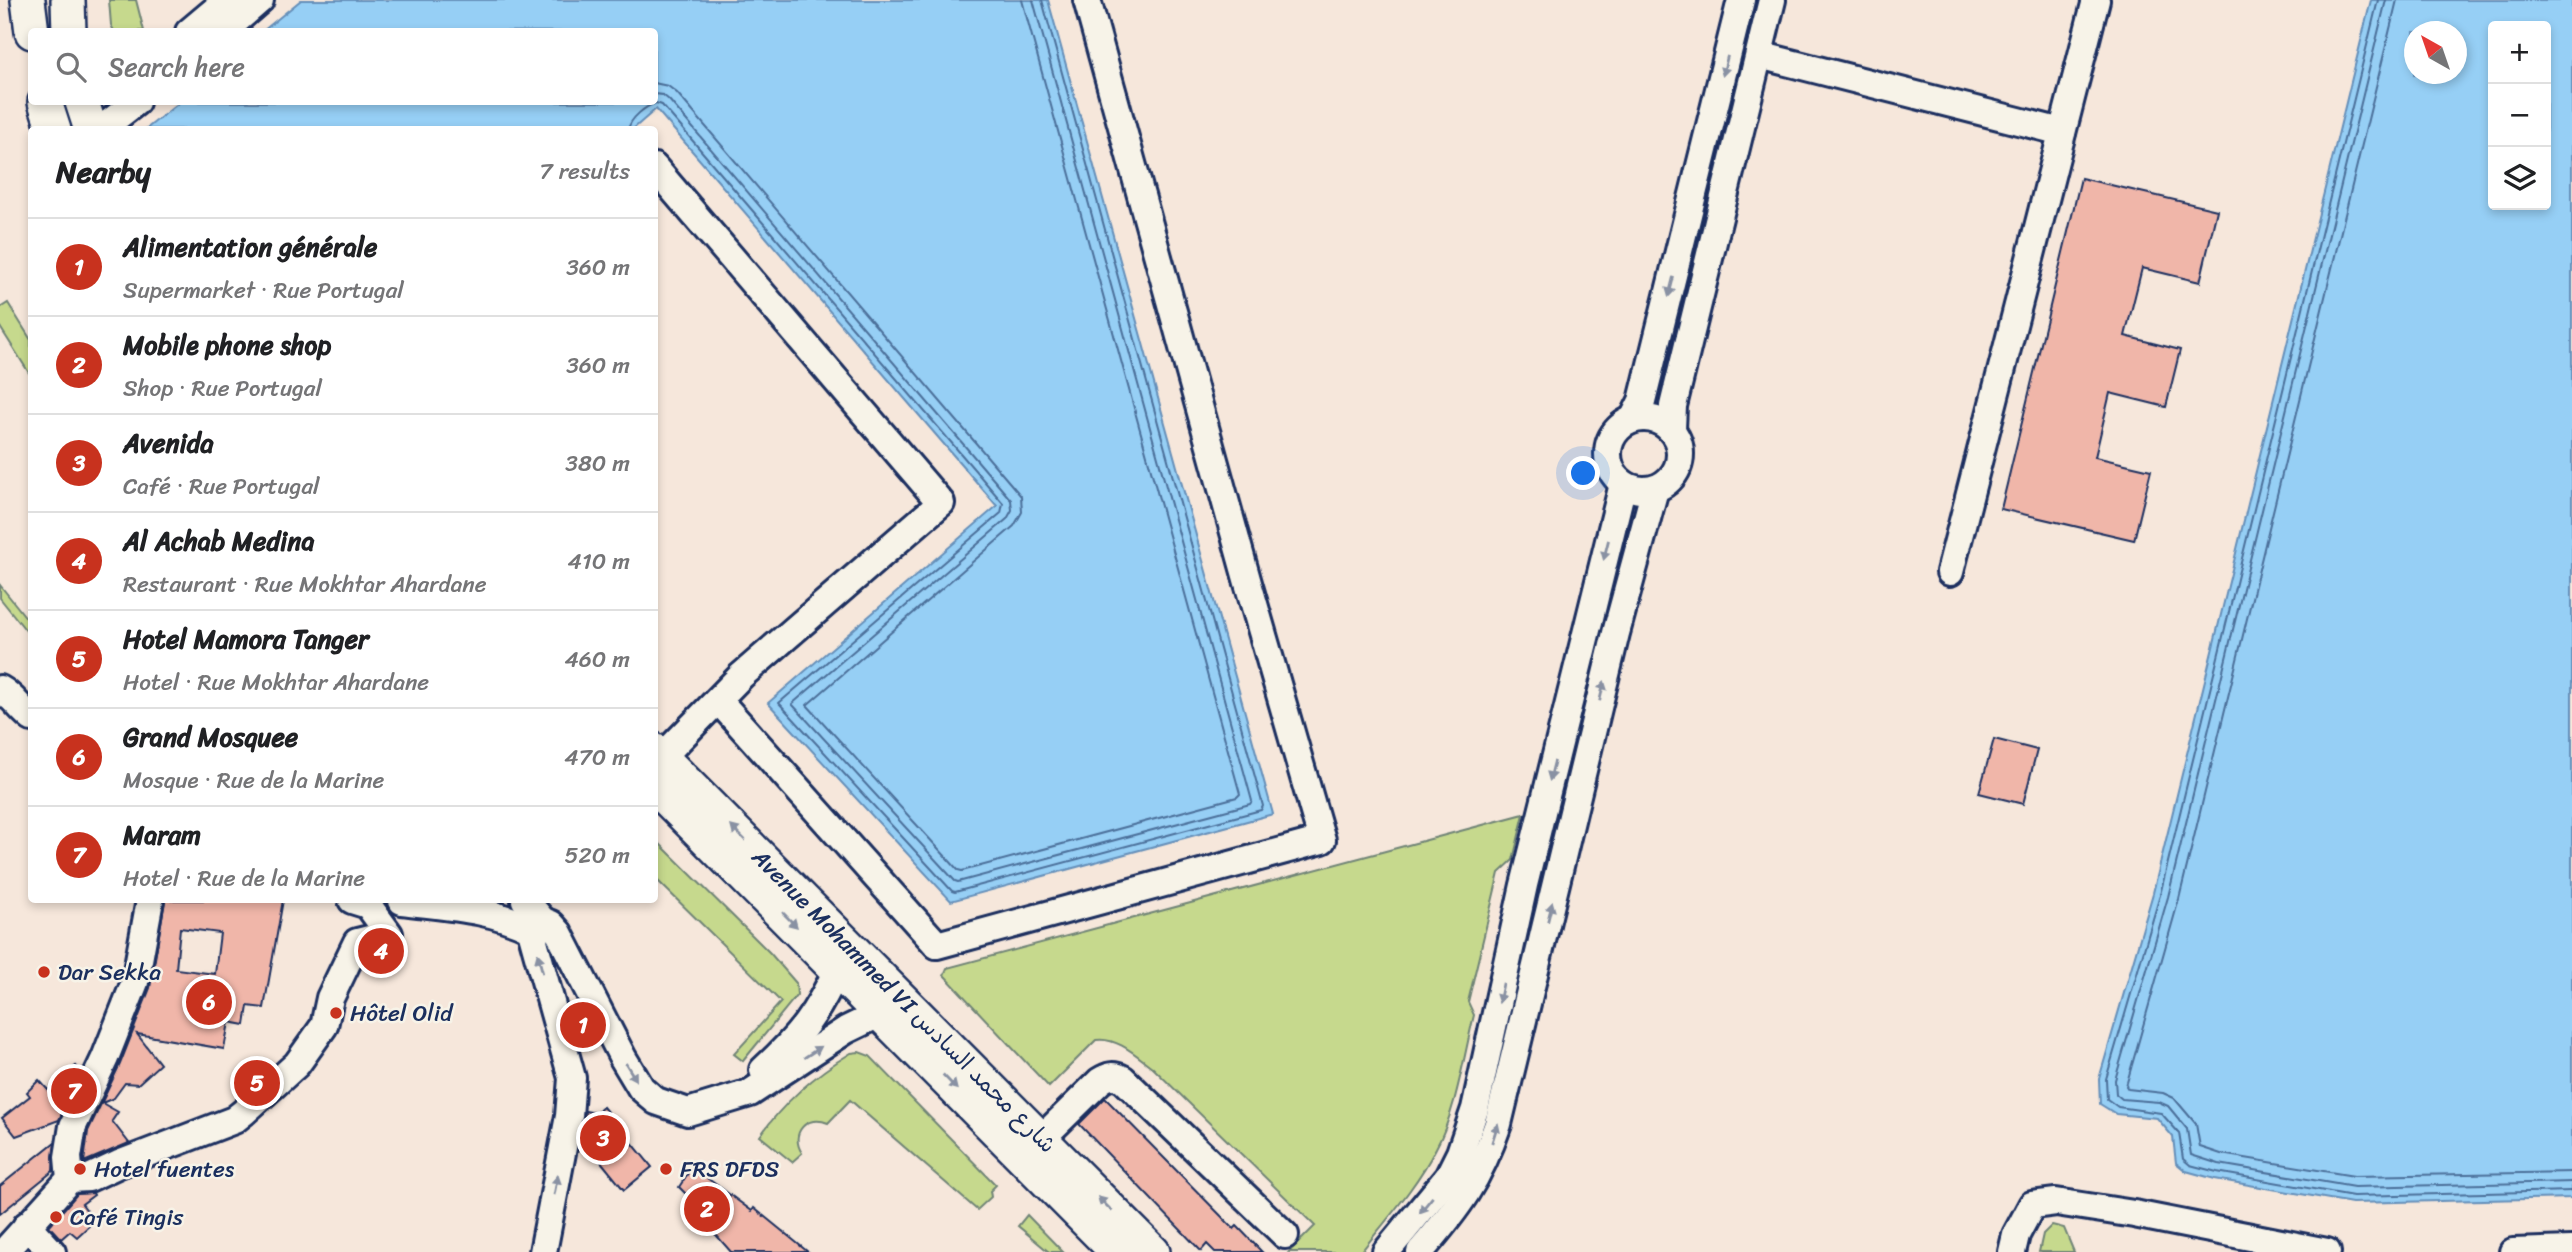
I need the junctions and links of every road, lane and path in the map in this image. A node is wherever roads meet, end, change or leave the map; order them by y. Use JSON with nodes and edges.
{"nodes":[{"id":1,"x":68,"y":0,"type":"edge"},
{"id":2,"x":227,"y":0,"type":"edge"},
{"id":3,"x":260,"y":0,"type":"edge"},
{"id":4,"x":1087,"y":0,"type":"edge"},
{"id":5,"x":1741,"y":0,"type":"edge"},
{"id":6,"x":1772,"y":0,"type":"edge"},
{"id":7,"x":2096,"y":0,"type":"edge"},
{"id":8,"x":69,"y":28,"type":"edge"},
{"id":9,"x":194,"y":28,"type":"edge"},
{"id":10,"x":228,"y":28,"type":"edge"},
{"id":11,"x":1759,"y":55,"type":"junction"},
{"id":12,"x":46,"y":105,"type":"edge"},
{"id":13,"x":83,"y":105,"type":"edge"},
{"id":14,"x":132,"y":105,"type":"edge"},
{"id":15,"x":53,"y":126,"type":"edge"},
{"id":16,"x":90,"y":126,"type":"edge"},
{"id":17,"x":105,"y":126,"type":"edge"},
{"id":18,"x":2062,"y":132,"type":"junction"},
{"id":19,"x":658,"y":172,"type":"edge"},
{"id":20,"x":1633,"y":419,"type":"junction"},
{"id":21,"x":1672,"y":429,"type":"junction"},
{"id":22,"x":1623,"y":484,"type":"junction"},
{"id":23,"x":1655,"y":489,"type":"junction"},
{"id":24,"x":1950,"y":572,"type":"dead end"},
{"id":25,"x":0,"y":689,"type":"edge"},
{"id":26,"x":719,"y":701,"type":"junction"},
{"id":27,"x":28,"y":715,"type":"edge"},
{"id":28,"x":658,"y":764,"type":"edge"},
{"id":29,"x":658,"y":766,"type":"edge"},
{"id":30,"x":658,"y":766,"type":"edge"},
{"id":31,"x":149,"y":903,"type":"edge"},
{"id":32,"x":362,"y":903,"type":"edge"},
{"id":33,"x":420,"y":903,"type":"edge"},
{"id":34,"x":527,"y":903,"type":"edge"},
{"id":35,"x":538,"y":925,"type":"junction"},
{"id":36,"x":838,"y":968,"type":"junction"},
{"id":37,"x":881,"y":1013,"type":"junction"},
{"id":38,"x":730,"y":1092,"type":"junction"},
{"id":39,"x":1040,"y":1140,"type":"junction"},
{"id":40,"x":69,"y":1179,"type":"junction"},
{"id":41,"x":27,"y":1226,"type":"junction"},
{"id":42,"x":1285,"y":1235,"type":"dead end"},
{"id":43,"x":2572,"y":1250,"type":"edge"},
{"id":44,"x":2,"y":1251,"type":"edge"},
{"id":45,"x":52,"y":1252,"type":"edge"},
{"id":46,"x":543,"y":1252,"type":"edge"},
{"id":47,"x":1117,"y":1252,"type":"edge"},
{"id":48,"x":1153,"y":1252,"type":"edge"},
{"id":49,"x":1387,"y":1252,"type":"edge"},
{"id":50,"x":1420,"y":1252,"type":"edge"},
{"id":51,"x":2012,"y":1252,"type":"edge"},
{"id":52,"x":2327,"y":1252,"type":"edge"},
{"id":53,"x":2513,"y":1252,"type":"edge"}],
"edges":[{"from":1,"to":8,"type":"main road"},
{"from":2,"to":9,"type":"street"},
{"from":3,"to":10,"type":"street"},
{"from":4,"to":26,"type":"street"},
{"from":5,"to":20,"type":"street","one_way":true},
{"from":6,"to":11,"type":"street"},
{"from":7,"to":18,"type":"street"},
{"from":11,"to":18,"type":"street"},
{"from":11,"to":21,"type":"street"},
{"from":12,"to":15,"type":"main road"},
{"from":13,"to":16,"type":"main road"},
{"from":14,"to":17,"type":"street"},
{"from":18,"to":24,"type":"street"},
{"from":19,"to":26,"type":"street"},
{"from":20,"to":21,"type":"street"},
{"from":20,"to":22,"type":"street"},
{"from":21,"to":23,"type":"street"},
{"from":22,"to":23,"type":"street"},
{"from":22,"to":49,"type":"street","one_way":true},
{"from":50,"to":23,"type":"street","one_way":true},
{"from":25,"to":27,"type":"street"},
{"from":26,"to":28,"type":"street"},
{"from":29,"to":36,"type":"main road","name":"Avenue Mohammed VI شارع محمد السادس","one_way":true},
{"from":39,"to":30,"type":"main road","name":"Avenue Mohammed VI شارع محمد السادس","one_way":true},
{"from":31,"to":40,"type":"street"},
{"from":32,"to":40,"type":"street"},
{"from":33,"to":35,"type":"street"},
{"from":34,"to":35,"type":"street"},
{"from":35,"to":38,"type":"street","one_way":true},
{"from":46,"to":35,"type":"street","one_way":true},
{"from":36,"to":37,"type":"main road","name":"Avenue Mohammed VI شارع محمد السادس"},
{"from":36,"to":38,"type":"street"},
{"from":38,"to":37,"type":"street","one_way":true},
{"from":37,"to":47,"type":"main road","name":"Avenue Mohammed VI شارع محمد السادس","one_way":true},
{"from":39,"to":42,"type":"street"},
{"from":48,"to":39,"type":"main road","name":"Avenue Mohammed VI شارع محمد السادس","one_way":true},
{"from":40,"to":41,"type":"street"},
{"from":41,"to":44,"type":"street"},
{"from":41,"to":45,"type":"street"},
{"from":43,"to":53,"type":"street"},
{"from":51,"to":52,"type":"street"}]}
